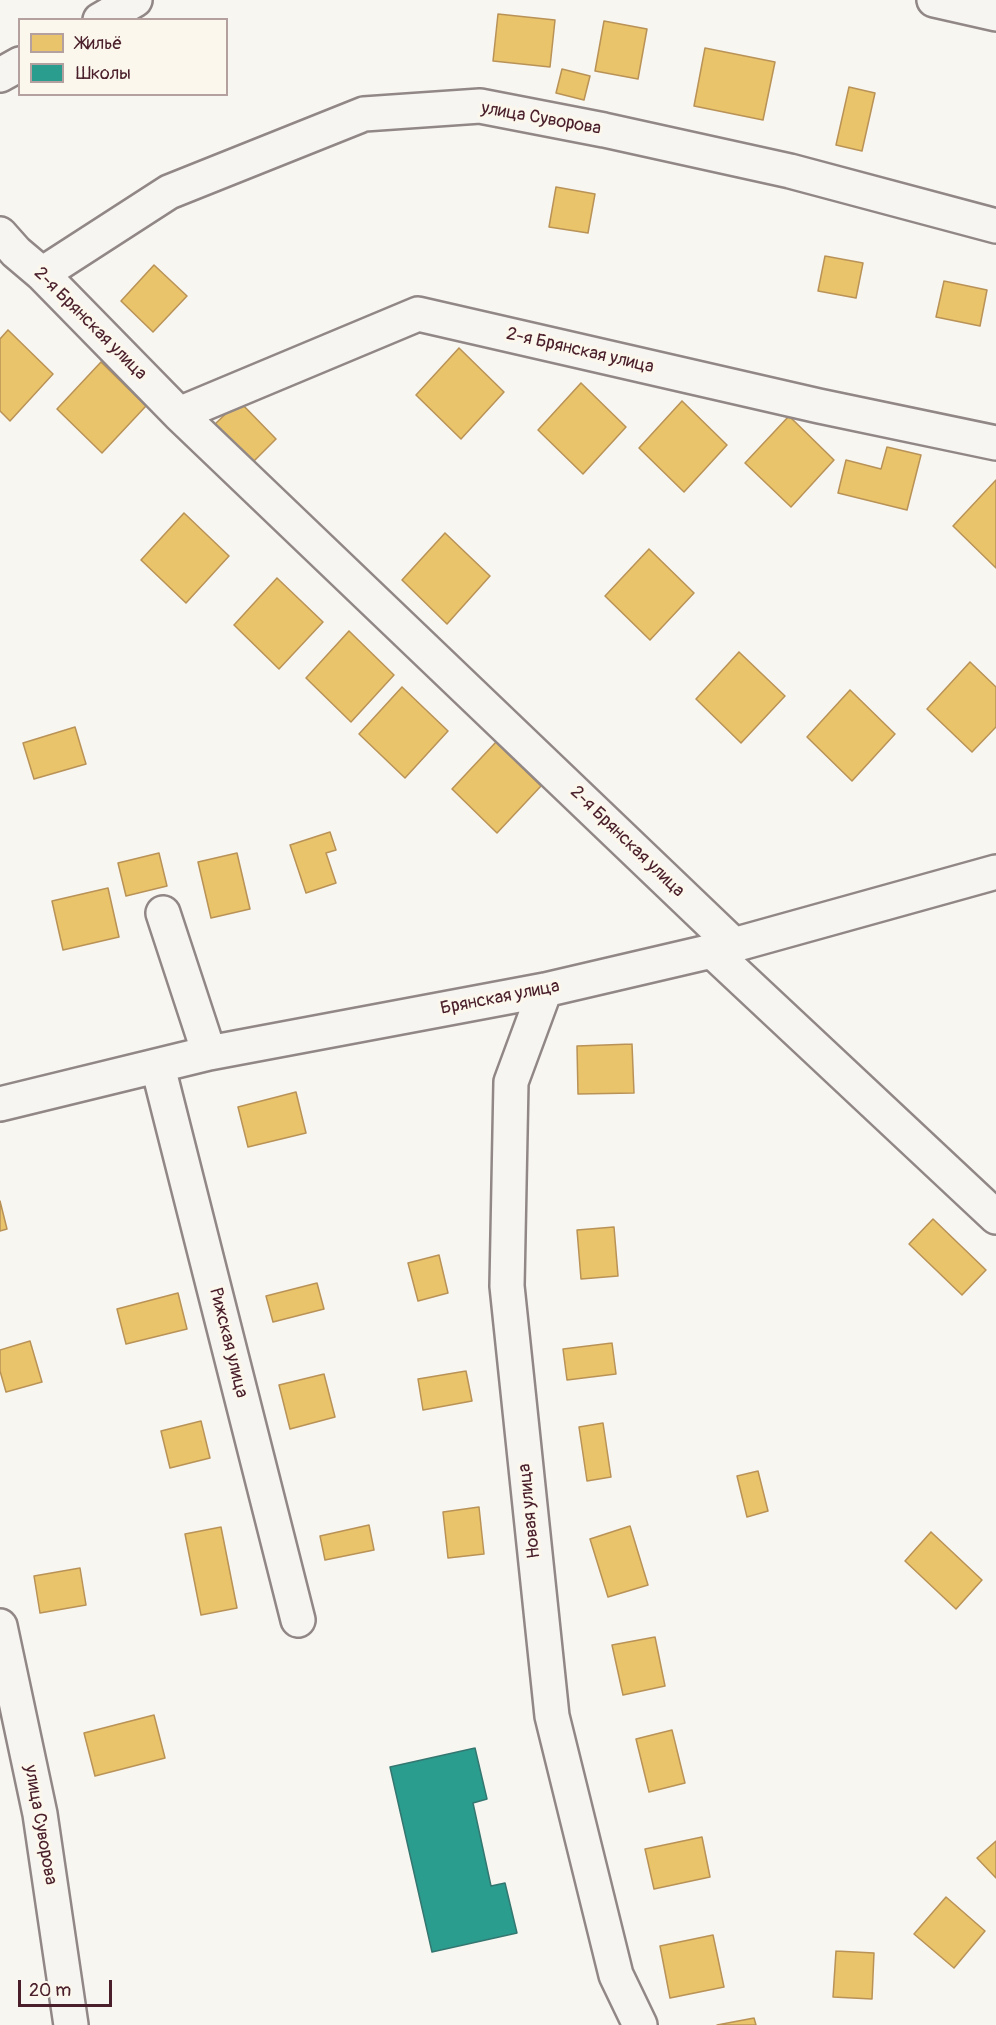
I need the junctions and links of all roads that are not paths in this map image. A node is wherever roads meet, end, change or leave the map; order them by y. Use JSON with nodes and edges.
{"nodes":[{"id":1,"x":135,"y":0,"type":"edge"},
{"id":2,"x":934,"y":0,"type":"edge"},
{"id":3,"x":996,"y":14,"type":"edge"},
{"id":4,"x":104,"y":18,"type":"edge"},
{"id":5,"x":18,"y":65,"type":"edge"},
{"id":6,"x":0,"y":75,"type":"edge"},
{"id":7,"x":996,"y":226,"type":"edge"},
{"id":8,"x":5,"y":250,"type":"edge"},
{"id":9,"x":42,"y":274,"type":"junction"},
{"id":10,"x":179,"y":414,"type":"junction"},
{"id":11,"x":996,"y":442,"type":"edge"},
{"id":12,"x":996,"y":872,"type":"edge"},
{"id":13,"x":163,"y":913,"type":"dead end"},
{"id":14,"x":724,"y":948,"type":"junction"},
{"id":15,"x":545,"y":990,"type":"junction"},
{"id":16,"x":209,"y":1053,"type":"junction"},
{"id":17,"x":158,"y":1066,"type":"junction"},
{"id":18,"x":0,"y":1104,"type":"edge"},
{"id":19,"x":996,"y":1217,"type":"edge"},
{"id":20,"x":298,"y":1620,"type":"dead end"},
{"id":21,"x":0,"y":1626,"type":"edge"},
{"id":22,"x":71,"y":2025,"type":"edge"},
{"id":23,"x":640,"y":2025,"type":"edge"}],
"edges":[{"from":1,"to":4,"type":"street"},
{"from":2,"to":3,"type":"street"},
{"from":5,"to":6,"type":"street"},
{"from":7,"to":9,"type":"street","name":"улица Суворова"},
{"from":8,"to":9,"type":"street","name":"2-я Брянская улица"},
{"from":9,"to":10,"type":"street","name":"2-я Брянская улица"},
{"from":10,"to":11,"type":"street","name":"2-я Брянская улица"},
{"from":10,"to":14,"type":"street","name":"2-я Брянская улица"},
{"from":12,"to":14,"type":"street","name":"Брянская улица"},
{"from":13,"to":16,"type":"street"},
{"from":14,"to":15,"type":"street","name":"Брянская улица"},
{"from":14,"to":19,"type":"street","name":"2-я Брянская улица"},
{"from":15,"to":16,"type":"street","name":"Брянская улица"},
{"from":15,"to":23,"type":"street","name":"Новая улица"},
{"from":16,"to":17,"type":"street","name":"Брянская улица"},
{"from":17,"to":18,"type":"street","name":"Брянская улица"},
{"from":17,"to":20,"type":"street","name":"Рижская улица"},
{"from":21,"to":22,"type":"street","name":"улица Суворова"}]}
